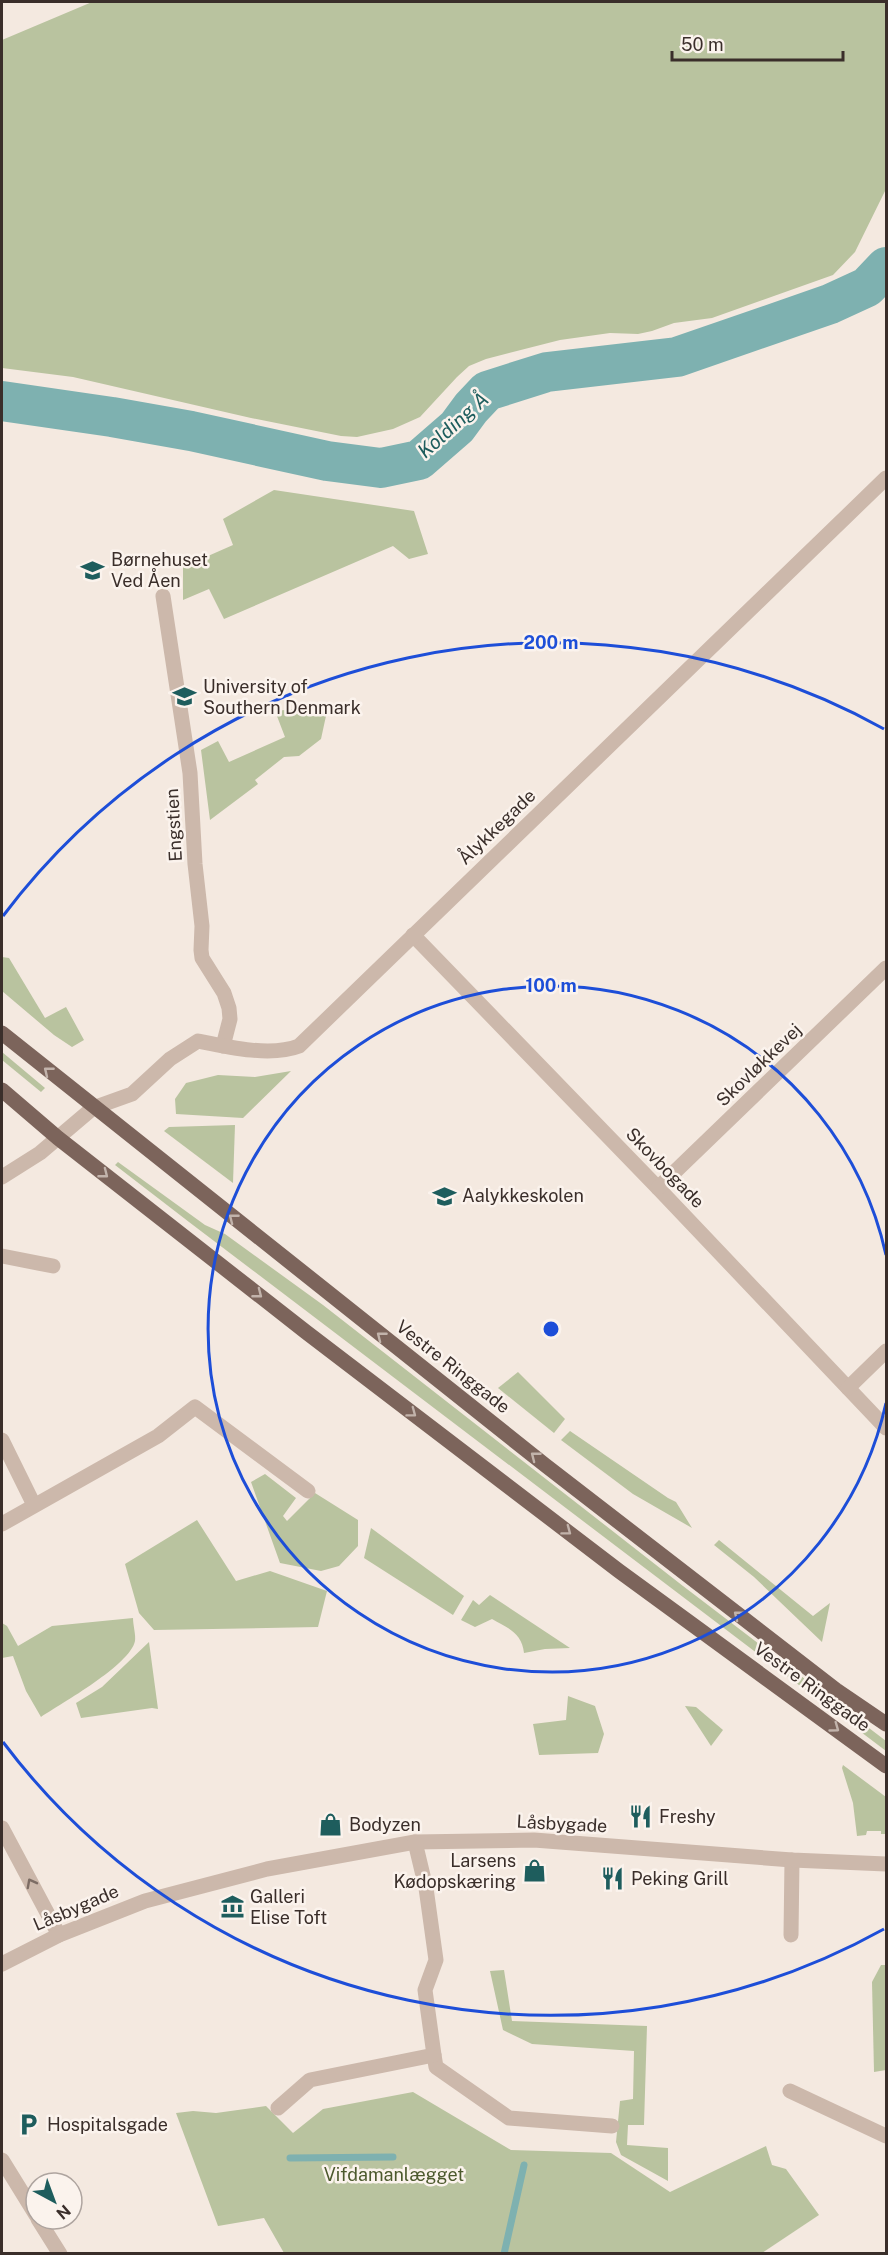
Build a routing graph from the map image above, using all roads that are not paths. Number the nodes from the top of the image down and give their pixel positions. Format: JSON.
{"nodes":[{"id":1,"x":886,"y":478,"type":"edge"},
{"id":2,"x":162,"y":596,"type":"dead end"},
{"id":3,"x":413,"y":935,"type":"junction"},
{"id":4,"x":886,"y":968,"type":"edge"},
{"id":5,"x":2,"y":1033,"type":"edge"},
{"id":6,"x":223,"y":1046,"type":"junction"},
{"id":7,"x":2,"y":1090,"type":"edge"},
{"id":8,"x":93,"y":1108,"type":"junction"},
{"id":9,"x":58,"y":1138,"type":"junction"},
{"id":10,"x":2,"y":1177,"type":"edge"},
{"id":11,"x":658,"y":1188,"type":"junction"},
{"id":12,"x":2,"y":1256,"type":"edge"},
{"id":13,"x":53,"y":1266,"type":"dead end"},
{"id":14,"x":886,"y":1351,"type":"edge"},
{"id":15,"x":848,"y":1388,"type":"junction"},
{"id":16,"x":886,"y":1428,"type":"edge"},
{"id":17,"x":2,"y":1440,"type":"edge"},
{"id":18,"x":308,"y":1491,"type":"dead end"},
{"id":19,"x":34,"y":1505,"type":"junction"},
{"id":20,"x":2,"y":1524,"type":"edge"},
{"id":21,"x":886,"y":1724,"type":"edge"},
{"id":22,"x":886,"y":1766,"type":"edge"},
{"id":23,"x":2,"y":1828,"type":"edge"},
{"id":24,"x":415,"y":1842,"type":"junction"},
{"id":25,"x":792,"y":1860,"type":"junction"},
{"id":26,"x":886,"y":1864,"type":"edge"},
{"id":27,"x":59,"y":1935,"type":"junction"},
{"id":28,"x":791,"y":1935,"type":"dead end"},
{"id":29,"x":2,"y":1964,"type":"edge"},
{"id":30,"x":434,"y":2055,"type":"junction"},
{"id":31,"x":790,"y":2091,"type":"dead end"},
{"id":32,"x":278,"y":2108,"type":"dead end"},
{"id":33,"x":612,"y":2126,"type":"dead end"},
{"id":34,"x":886,"y":2136,"type":"edge"},
{"id":35,"x":2,"y":2160,"type":"edge"},
{"id":36,"x":24,"y":2196,"type":"edge"},
{"id":37,"x":46,"y":2231,"type":"edge"},
{"id":38,"x":60,"y":2253,"type":"edge"}],
"edges":[{"from":1,"to":3,"type":"street","name":"Ålykkegade"},
{"from":2,"to":6,"type":"street","name":"Engstien"},
{"from":3,"to":6,"type":"street","name":"Ålykkegade"},
{"from":3,"to":11,"type":"street","name":"Skovbogade"},
{"from":4,"to":11,"type":"street","name":"Skovløkkevej"},
{"from":8,"to":5,"type":"main road","name":"Vestre Ringgade","one_way":true},
{"from":6,"to":8,"type":"street","name":"Ålykkegade"},
{"from":7,"to":9,"type":"main road","name":"Vestre Ringgade"},
{"from":8,"to":9,"type":"street"},
{"from":21,"to":8,"type":"main road","name":"Vestre Ringgade","one_way":true},
{"from":9,"to":10,"type":"street"},
{"from":9,"to":22,"type":"main road","name":"Vestre Ringgade","one_way":true},
{"from":11,"to":15,"type":"street","name":"Skovbogade"},
{"from":12,"to":13,"type":"street"},
{"from":14,"to":15,"type":"street"},
{"from":15,"to":16,"type":"street","name":"Skovbogade"},
{"from":17,"to":19,"type":"street"},
{"from":18,"to":19,"type":"street"},
{"from":19,"to":20,"type":"street"},
{"from":27,"to":23,"type":"street","one_way":true},
{"from":24,"to":25,"type":"street","name":"Låsbygade"},
{"from":24,"to":27,"type":"street","name":"Låsbygade"},
{"from":24,"to":30,"type":"street"},
{"from":25,"to":26,"type":"street","name":"Låsbygade"},
{"from":25,"to":28,"type":"street"},
{"from":27,"to":29,"type":"street","name":"Låsbygade"},
{"from":30,"to":32,"type":"street"},
{"from":30,"to":33,"type":"street"},
{"from":31,"to":34,"type":"street"},
{"from":35,"to":36,"type":"street"},
{"from":37,"to":38,"type":"street"}]}
